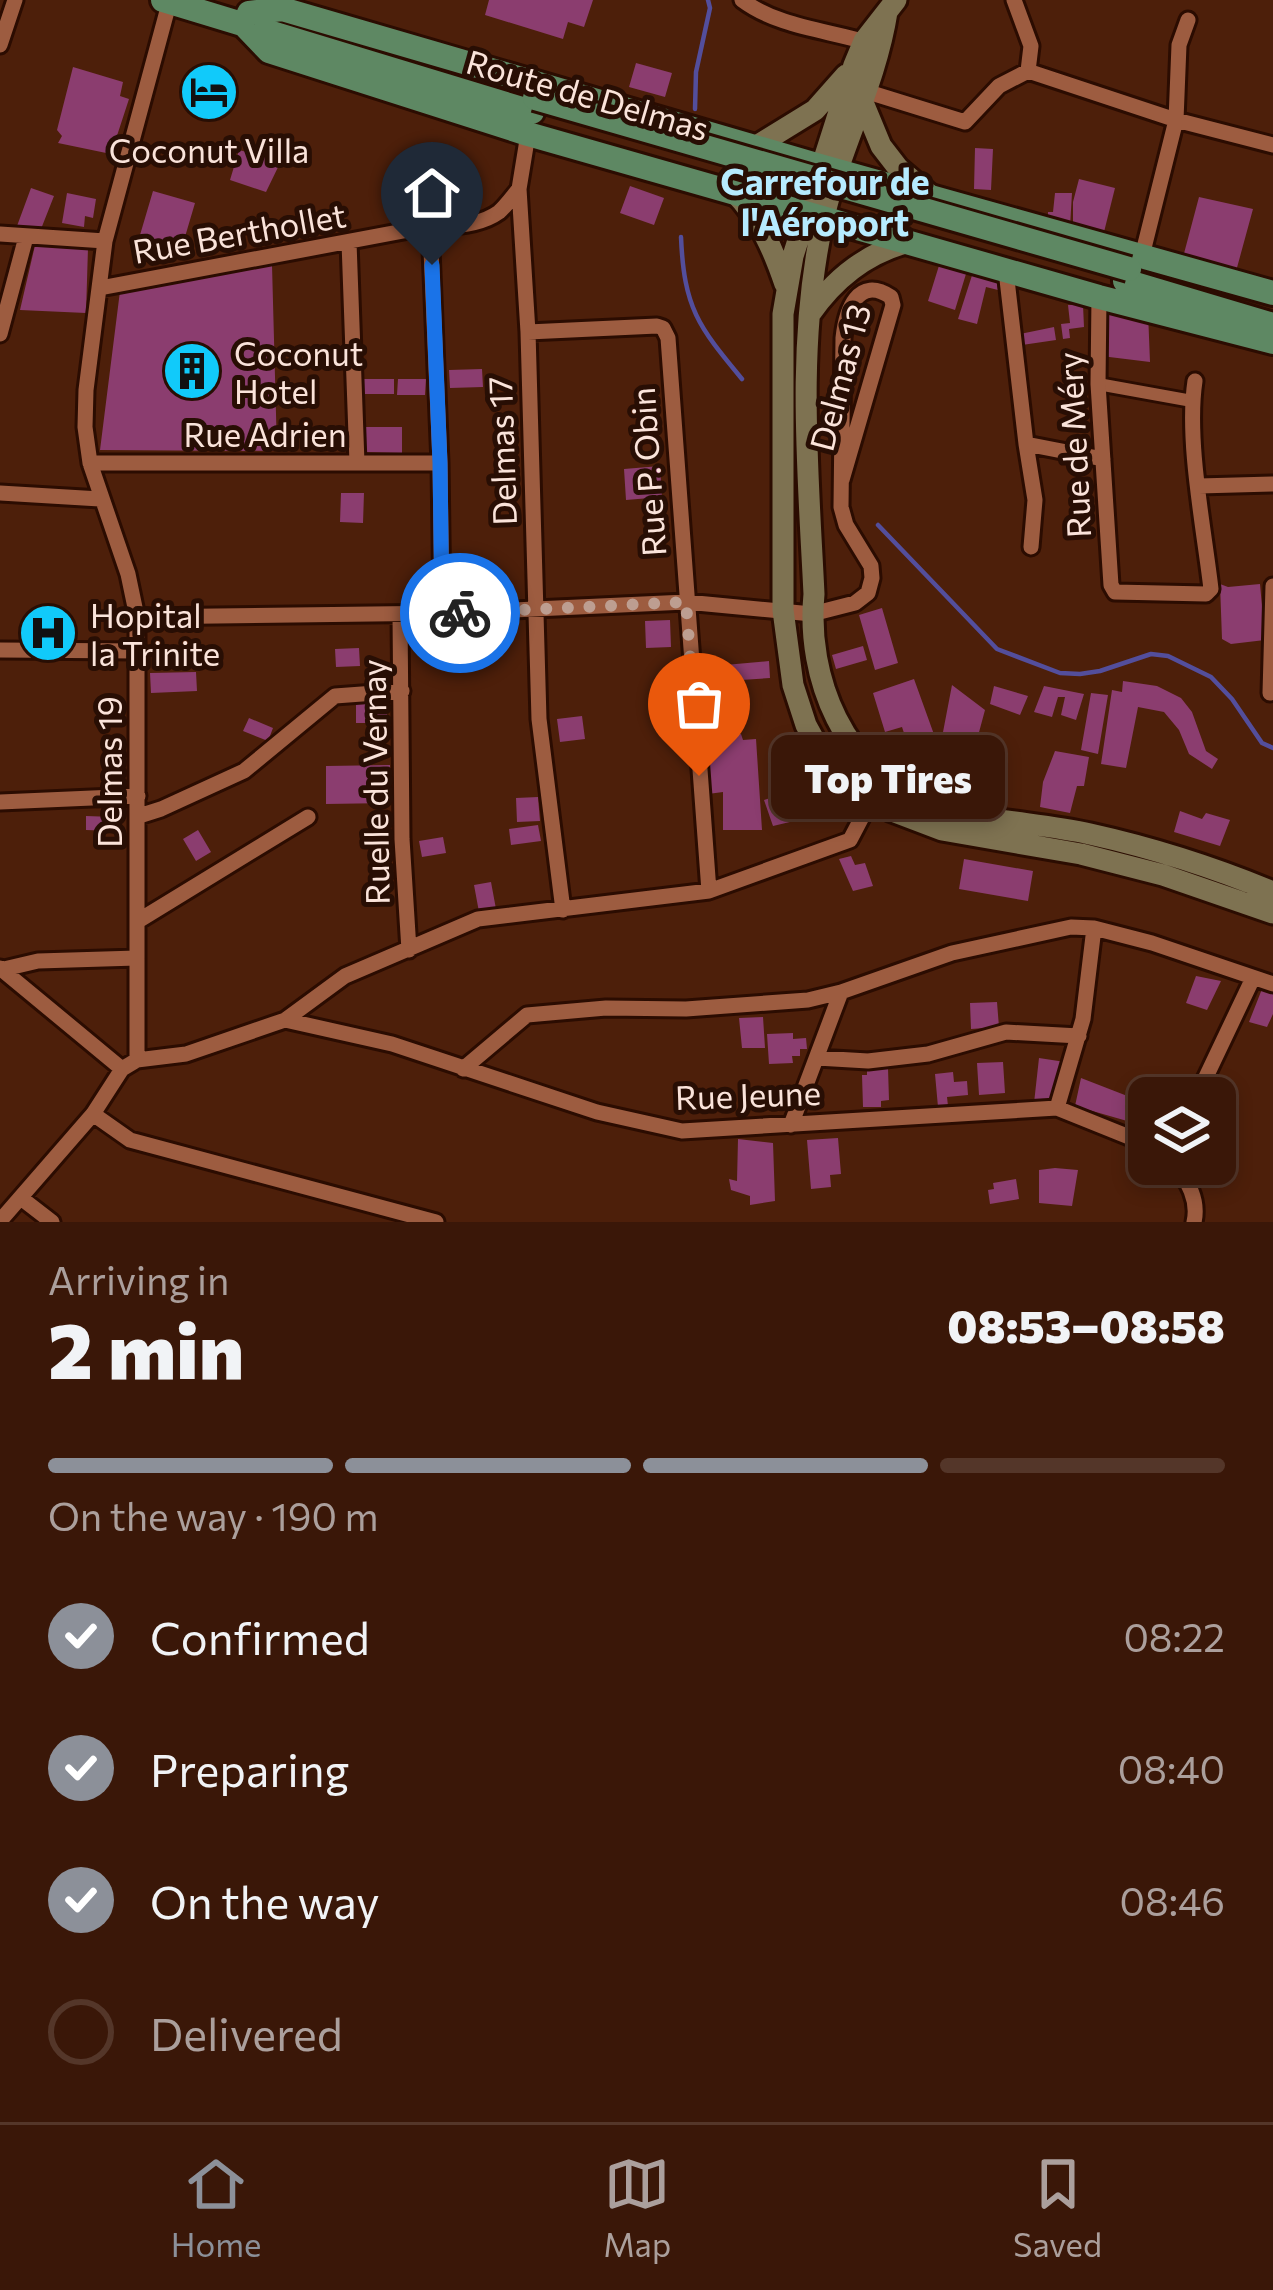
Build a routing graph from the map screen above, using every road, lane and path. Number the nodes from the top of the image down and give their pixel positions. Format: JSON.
{"nodes":[{"id":1,"x":15,"y":0,"type":"edge"},
{"id":2,"x":207,"y":0,"type":"edge"},
{"id":3,"x":742,"y":0,"type":"edge"},
{"id":4,"x":1014,"y":0,"type":"edge"},
{"id":5,"x":168,"y":1,"type":"edge"},
{"id":6,"x":892,"y":6,"type":"edge"},
{"id":7,"x":247,"y":20,"type":"junction"},
{"id":8,"x":1188,"y":20,"type":"dead end"},
{"id":9,"x":0,"y":45,"type":"edge"},
{"id":10,"x":865,"y":52,"type":"junction"},
{"id":11,"x":1028,"y":71,"type":"junction"},
{"id":12,"x":864,"y":96,"type":"junction"},
{"id":13,"x":532,"y":115,"type":"junction"},
{"id":14,"x":1176,"y":120,"type":"junction"},
{"id":15,"x":1273,"y":145,"type":"edge"},
{"id":16,"x":754,"y":147,"type":"junction"},
{"id":17,"x":833,"y":166,"type":"junction"},
{"id":18,"x":519,"y":189,"type":"junction"},
{"id":19,"x":734,"y":191,"type":"junction"},
{"id":20,"x":932,"y":197,"type":"junction"},
{"id":21,"x":811,"y":218,"type":"junction"},
{"id":22,"x":430,"y":226,"type":"junction"},
{"id":23,"x":0,"y":234,"type":"edge"},
{"id":24,"x":26,"y":237,"type":"junction"},
{"id":25,"x":105,"y":241,"type":"junction"},
{"id":26,"x":349,"y":242,"type":"junction"},
{"id":27,"x":909,"y":242,"type":"junction"},
{"id":28,"x":1132,"y":269,"type":"junction"},
{"id":29,"x":1006,"y":271,"type":"junction"},
{"id":30,"x":786,"y":287,"type":"junction"},
{"id":31,"x":100,"y":288,"type":"junction"},
{"id":32,"x":1273,"y":293,"type":"edge"},
{"id":33,"x":1099,"y":297,"type":"junction"},
{"id":34,"x":1273,"y":310,"type":"edge"},
{"id":35,"x":4,"y":313,"type":"edge"},
{"id":36,"x":809,"y":315,"type":"junction"},
{"id":37,"x":1273,"y":325,"type":"edge"},
{"id":38,"x":528,"y":332,"type":"junction"},
{"id":39,"x":0,"y":334,"type":"edge"},
{"id":40,"x":1273,"y":343,"type":"edge"},
{"id":41,"x":1195,"y":381,"type":"dead end"},
{"id":42,"x":1098,"y":384,"type":"junction"},
{"id":43,"x":1192,"y":401,"type":"junction"},
{"id":44,"x":1026,"y":444,"type":"junction"},
{"id":45,"x":1103,"y":459,"type":"junction"},
{"id":46,"x":357,"y":463,"type":"junction"},
{"id":47,"x":440,"y":463,"type":"junction"},
{"id":48,"x":90,"y":464,"type":"junction"},
{"id":49,"x":842,"y":480,"type":"junction"},
{"id":50,"x":1273,"y":484,"type":"edge"},
{"id":51,"x":1199,"y":486,"type":"junction"},
{"id":52,"x":0,"y":493,"type":"edge"},
{"id":53,"x":100,"y":499,"type":"junction"},
{"id":54,"x":1030,"y":547,"type":"dead end"},
{"id":55,"x":1273,"y":586,"type":"edge"},
{"id":56,"x":686,"y":602,"type":"junction"},
{"id":57,"x":536,"y":609,"type":"junction"},
{"id":58,"x":783,"y":610,"type":"junction"},
{"id":59,"x":442,"y":612,"type":"junction"},
{"id":60,"x":400,"y":614,"type":"junction"},
{"id":61,"x":812,"y":614,"type":"junction"},
{"id":62,"x":137,"y":617,"type":"junction"},
{"id":63,"x":0,"y":650,"type":"edge"},
{"id":64,"x":138,"y":650,"type":"junction"},
{"id":65,"x":402,"y":691,"type":"junction"},
{"id":66,"x":1270,"y":693,"type":"edge"},
{"id":67,"x":138,"y":796,"type":"junction"},
{"id":68,"x":871,"y":800,"type":"junction"},
{"id":69,"x":0,"y":802,"type":"edge"},
{"id":70,"x":139,"y":816,"type":"junction"},
{"id":71,"x":308,"y":817,"type":"dead end"},
{"id":72,"x":709,"y":891,"type":"junction"},
{"id":73,"x":1273,"y":892,"type":"edge"},
{"id":74,"x":563,"y":910,"type":"junction"},
{"id":75,"x":1273,"y":913,"type":"edge"},
{"id":76,"x":138,"y":921,"type":"junction"},
{"id":77,"x":1094,"y":928,"type":"junction"},
{"id":78,"x":409,"y":950,"type":"junction"},
{"id":79,"x":137,"y":958,"type":"junction"},
{"id":80,"x":0,"y":969,"type":"edge"},
{"id":81,"x":1253,"y":978,"type":"junction"},
{"id":82,"x":1273,"y":984,"type":"edge"},
{"id":83,"x":841,"y":992,"type":"junction"},
{"id":84,"x":285,"y":1020,"type":"junction"},
{"id":85,"x":1079,"y":1036,"type":"junction"},
{"id":86,"x":817,"y":1058,"type":"junction"},
{"id":87,"x":129,"y":1064,"type":"junction"},
{"id":88,"x":463,"y":1069,"type":"junction"},
{"id":89,"x":1206,"y":1077,"type":"edge"},
{"id":90,"x":1058,"y":1108,"type":"junction"},
{"id":91,"x":93,"y":1114,"type":"junction"},
{"id":92,"x":791,"y":1125,"type":"junction"},
{"id":93,"x":1128,"y":1136,"type":"edge"},
{"id":94,"x":1190,"y":1185,"type":"edge"},
{"id":95,"x":21,"y":1198,"type":"junction"},
{"id":96,"x":0,"y":1221,"type":"edge"},
{"id":97,"x":52,"y":1222,"type":"edge"},
{"id":98,"x":436,"y":1222,"type":"edge"},
{"id":99,"x":1194,"y":1222,"type":"edge"}],
"edges":[{"from":1,"to":9,"type":"street"},
{"from":2,"to":7,"type":"main road","name":"Route de Delmas"},
{"from":3,"to":10,"type":"street"},
{"from":4,"to":11,"type":"street"},
{"from":5,"to":7,"type":"main road","name":"Route de Delmas"},
{"from":5,"to":25,"type":"street","name":"Delmas 19"},
{"from":6,"to":10,"type":"main road"},
{"from":7,"to":13,"type":"main road","name":"Route de Delmas"},
{"from":7,"to":13,"type":"main road"},
{"from":7,"to":16,"type":"main road"},
{"from":8,"to":14,"type":"street"},
{"from":10,"to":12,"type":"main road"},
{"from":10,"to":16,"type":"main road"},
{"from":10,"to":17,"type":"main road"},
{"from":11,"to":12,"type":"street"},
{"from":11,"to":14,"type":"street"},
{"from":12,"to":17,"type":"main road"},
{"from":12,"to":20,"type":"main road"},
{"from":13,"to":18,"type":"street","name":"Delmas 17"},
{"from":13,"to":19,"type":"main road"},
{"from":13,"to":28,"type":"main road","name":"Route de Delmas","bridge":true},
{"from":14,"to":15,"type":"street"},
{"from":14,"to":28,"type":"street"},
{"from":16,"to":17,"type":"main road"},
{"from":17,"to":20,"type":"main road"},
{"from":17,"to":21,"type":"main road"},
{"from":18,"to":22,"type":"street","name":"Rue Berthollet"},
{"from":18,"to":38,"type":"street","name":"Delmas 17"},
{"from":19,"to":21,"type":"main road"},
{"from":19,"to":30,"type":"main road"},
{"from":20,"to":28,"type":"main road"},
{"from":21,"to":27,"type":"main road"},
{"from":21,"to":30,"type":"main road"},
{"from":21,"to":36,"type":"main road"},
{"from":22,"to":26,"type":"street","name":"Rue Berthollet"},
{"from":22,"to":47,"type":"street"},
{"from":23,"to":24,"type":"street"},
{"from":24,"to":25,"type":"street"},
{"from":24,"to":35,"type":"street"},
{"from":25,"to":31,"type":"street","name":"Delmas 19"},
{"from":26,"to":31,"type":"street","name":"Rue Berthollet"},
{"from":26,"to":46,"type":"street"},
{"from":27,"to":29,"type":"main road"},
{"from":27,"to":36,"type":"main road"},
{"from":28,"to":32,"type":"main road"},
{"from":28,"to":34,"type":"main road","name":"Route de Delmas"},
{"from":28,"to":37,"type":"main road","name":"Route de Delmas"},
{"from":29,"to":33,"type":"main road"},
{"from":29,"to":44,"type":"street"},
{"from":30,"to":58,"type":"main road"},
{"from":31,"to":48,"type":"street","name":"Delmas 19"},
{"from":33,"to":40,"type":"main road"},
{"from":33,"to":42,"type":"street","name":"Rue de Méry"},
{"from":35,"to":39,"type":"street"},
{"from":36,"to":61,"type":"main road"},
{"from":38,"to":56,"type":"street","name":"Rue P. Obin"},
{"from":38,"to":57,"type":"street","name":"Delmas 17"},
{"from":41,"to":43,"type":"street"},
{"from":42,"to":43,"type":"street"},
{"from":42,"to":45,"type":"street","name":"Rue de Méry"},
{"from":43,"to":51,"type":"street"},
{"from":44,"to":45,"type":"street"},
{"from":44,"to":54,"type":"street"},
{"from":45,"to":51,"type":"street","name":"Rue de Méry"},
{"from":46,"to":47,"type":"street","name":"Rue Adrien"},
{"from":46,"to":48,"type":"street","name":"Rue Adrien"},
{"from":47,"to":59,"type":"street"},
{"from":48,"to":53,"type":"street","name":"Delmas 19"},
{"from":49,"to":49,"type":"street","name":"Delmas 13"},
{"from":49,"to":61,"type":"street","name":"Delmas 13"},
{"from":50,"to":51,"type":"street"},
{"from":52,"to":53,"type":"street"},
{"from":53,"to":62,"type":"street","name":"Delmas 19"},
{"from":55,"to":66,"type":"street"},
{"from":56,"to":57,"type":"street"},
{"from":56,"to":58,"type":"street"},
{"from":56,"to":72,"type":"street","name":"Rue P. Obin"},
{"from":57,"to":59,"type":"street"},
{"from":57,"to":74,"type":"street","name":"Delmas 17"},
{"from":58,"to":61,"type":"street"},
{"from":58,"to":68,"type":"main road"},
{"from":59,"to":60,"type":"street"},
{"from":60,"to":62,"type":"street"},
{"from":60,"to":65,"type":"street","name":"Ruelle du Vernay"},
{"from":61,"to":73,"type":"main road"},
{"from":62,"to":64,"type":"street","name":"Delmas 19"},
{"from":63,"to":64,"type":"street"},
{"from":64,"to":67,"type":"street","name":"Delmas 19"},
{"from":65,"to":70,"type":"street"},
{"from":65,"to":78,"type":"street","name":"Ruelle du Vernay"},
{"from":67,"to":69,"type":"street"},
{"from":67,"to":70,"type":"street","name":"Delmas 19"},
{"from":68,"to":72,"type":"street"},
{"from":68,"to":75,"type":"main road"},
{"from":70,"to":76,"type":"street","name":"Delmas 19"},
{"from":71,"to":76,"type":"street"},
{"from":72,"to":74,"type":"street"},
{"from":74,"to":78,"type":"street"},
{"from":76,"to":79,"type":"street","name":"Delmas 19"},
{"from":77,"to":81,"type":"street"},
{"from":77,"to":83,"type":"street"},
{"from":77,"to":85,"type":"street"},
{"from":78,"to":84,"type":"street"},
{"from":79,"to":80,"type":"street"},
{"from":79,"to":87,"type":"street","name":"Delmas 19"},
{"from":80,"to":87,"type":"street"},
{"from":81,"to":82,"type":"street"},
{"from":81,"to":89,"type":"street"},
{"from":83,"to":86,"type":"street"},
{"from":83,"to":88,"type":"street"},
{"from":84,"to":87,"type":"street"},
{"from":84,"to":88,"type":"street","name":"Rue Jeune"},
{"from":85,"to":86,"type":"street"},
{"from":85,"to":90,"type":"street"},
{"from":86,"to":92,"type":"street"},
{"from":87,"to":91,"type":"street"},
{"from":88,"to":92,"type":"street","name":"Rue Jeune"},
{"from":90,"to":92,"type":"street","name":"Rue Jeune"},
{"from":90,"to":93,"type":"street","name":"Rue Jeune"},
{"from":91,"to":95,"type":"street"},
{"from":91,"to":98,"type":"street"},
{"from":94,"to":99,"type":"street"},
{"from":95,"to":96,"type":"street"},
{"from":95,"to":97,"type":"street"}]}
